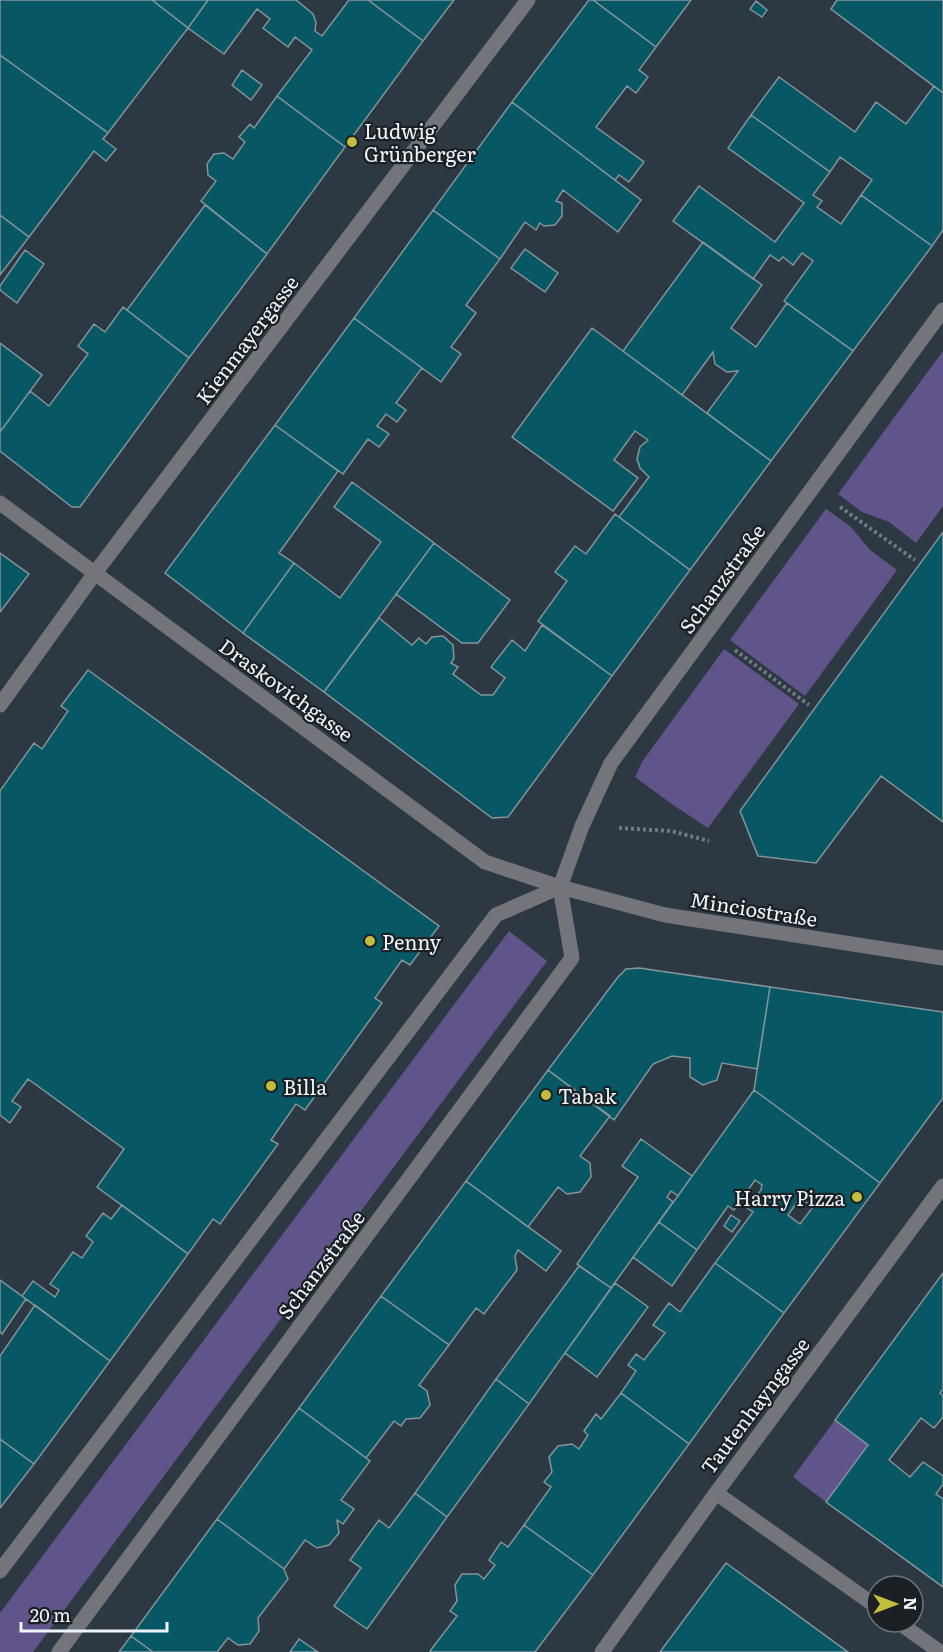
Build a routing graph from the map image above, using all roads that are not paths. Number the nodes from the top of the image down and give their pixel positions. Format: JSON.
{"nodes":[{"id":1,"x":528,"y":0,"type":"edge"},
{"id":2,"x":943,"y":310,"type":"edge"},
{"id":3,"x":0,"y":504,"type":"edge"},
{"id":4,"x":95,"y":573,"type":"junction"},
{"id":5,"x":0,"y":705,"type":"edge"},
{"id":6,"x":560,"y":887,"type":"junction"},
{"id":7,"x":943,"y":958,"type":"edge"},
{"id":8,"x":943,"y":1186,"type":"edge"},
{"id":9,"x":716,"y":1493,"type":"junction"},
{"id":10,"x":0,"y":1571,"type":"edge"},
{"id":11,"x":865,"y":1599,"type":"edge"},
{"id":12,"x":915,"y":1634,"type":"edge"},
{"id":13,"x":58,"y":1652,"type":"edge"},
{"id":14,"x":602,"y":1652,"type":"edge"},
{"id":15,"x":940,"y":1652,"type":"edge"}],
"edges":[{"from":1,"to":4,"type":"street","name":"Kienmayergasse"},
{"from":2,"to":6,"type":"street","name":"Schanzstraße"},
{"from":3,"to":4,"type":"street","name":"Draskovichgasse"},
{"from":4,"to":5,"type":"street","name":"Kienmayergasse"},
{"from":4,"to":6,"type":"street","name":"Draskovichgasse"},
{"from":6,"to":7,"type":"street","name":"Minciostraße"},
{"from":6,"to":10,"type":"street"},
{"from":6,"to":13,"type":"street","name":"Schanzstraße"},
{"from":8,"to":9,"type":"street","name":"Tautenhayngasse"},
{"from":9,"to":11,"type":"street"},
{"from":9,"to":14,"type":"street","name":"Tautenhayngasse"},
{"from":12,"to":15,"type":"street"}]}
